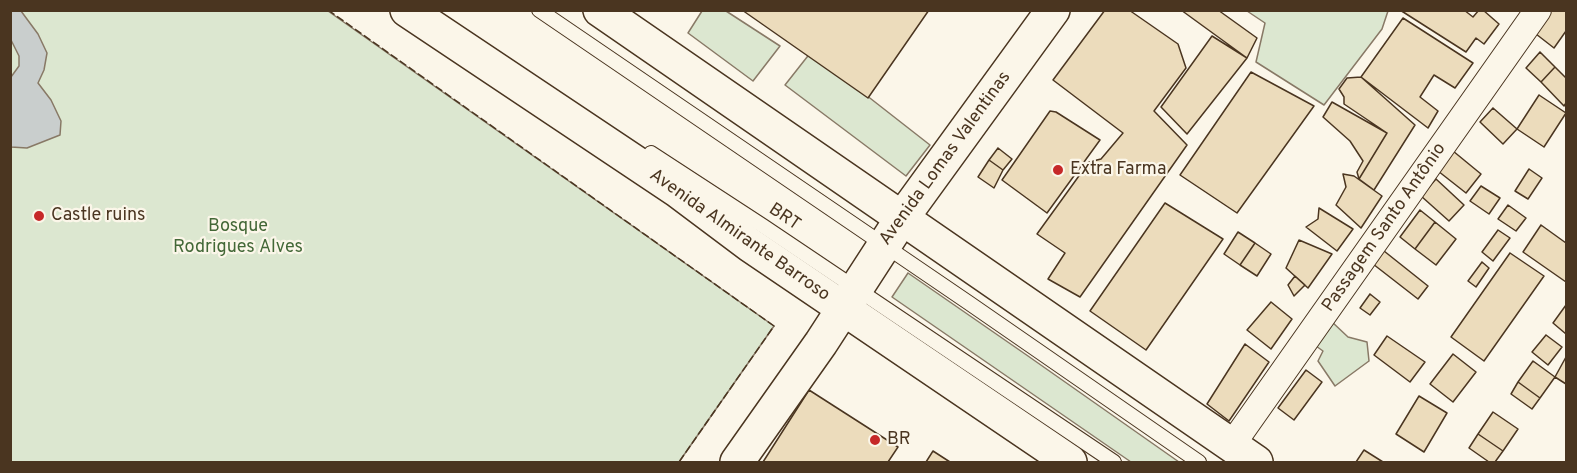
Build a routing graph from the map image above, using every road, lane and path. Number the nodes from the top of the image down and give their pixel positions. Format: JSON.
{"nodes":[{"id":1,"x":407,"y":10,"type":"edge"},
{"id":2,"x":429,"y":10,"type":"edge"},
{"id":3,"x":539,"y":10,"type":"edge"},
{"id":4,"x":600,"y":10,"type":"edge"},
{"id":5,"x":1053,"y":10,"type":"edge"},
{"id":6,"x":1538,"y":10,"type":"edge"},
{"id":7,"x":518,"y":68,"type":"dead end"},
{"id":8,"x":636,"y":144,"type":"dead end"},
{"id":9,"x":902,"y":218,"type":"junction"},
{"id":10,"x":884,"y":245,"type":"junction"},
{"id":11,"x":849,"y":298,"type":"junction"},
{"id":12,"x":1243,"y":454,"type":"edge"},
{"id":13,"x":737,"y":462,"type":"edge"},
{"id":14,"x":1070,"y":462,"type":"edge"},
{"id":15,"x":1114,"y":462,"type":"edge"},
{"id":16,"x":1199,"y":462,"type":"edge"}],
"edges":[{"from":1,"to":11,"type":"main road","name":"Avenida Almirante Barroso"},
{"from":2,"to":7,"type":"lane"},
{"from":3,"to":10,"type":"lane","name":"BRT"},
{"from":4,"to":9,"type":"main road"},
{"from":5,"to":9,"type":"main road","name":"Avenida Lomas Valentinas"},
{"from":6,"to":12,"type":"street","name":"Passagem Santo Antônio"},
{"from":8,"to":11,"type":"lane","name":"BRT"},
{"from":9,"to":10,"type":"main road","name":"Avenida Lomas Valentinas"},
{"from":9,"to":12,"type":"main road"},
{"from":10,"to":11,"type":"main road","name":"Avenida Lomas Valentinas"},
{"from":10,"to":16,"type":"lane","name":"BRT"},
{"from":11,"to":13,"type":"main road","name":"Avenida Lomas Valentinas"},
{"from":11,"to":14,"type":"main road","name":"Avenida Almirante Barroso"},
{"from":11,"to":15,"type":"lane","name":"BRT"}]}
